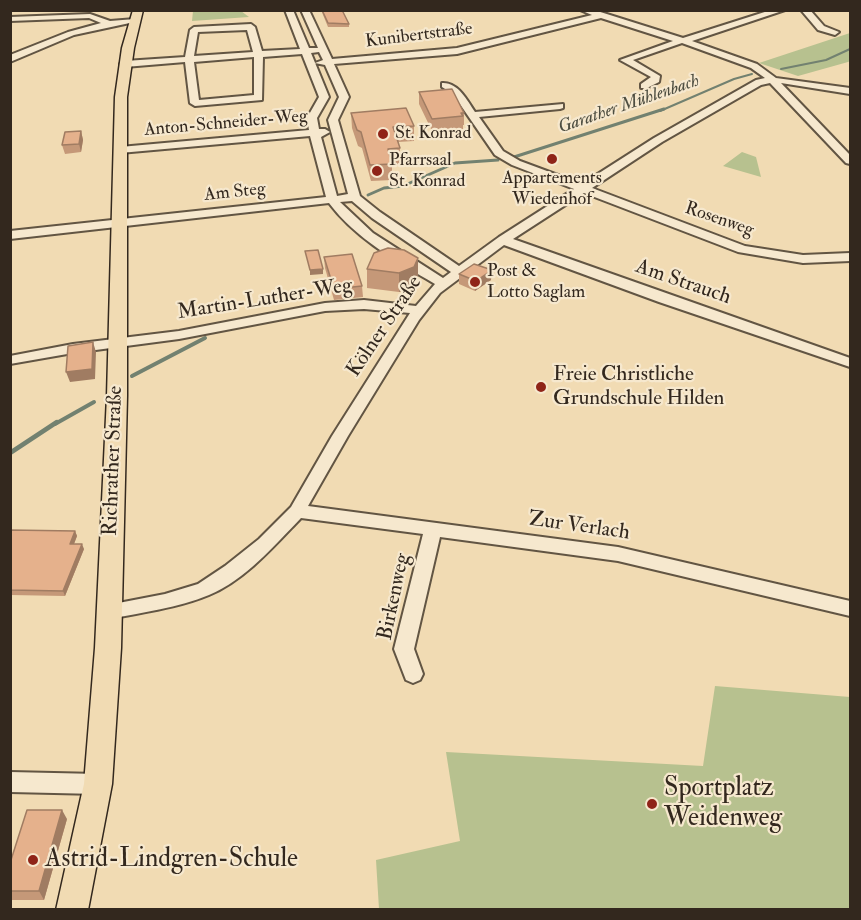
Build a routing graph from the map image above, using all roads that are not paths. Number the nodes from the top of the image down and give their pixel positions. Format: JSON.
{"nodes":[{"id":1,"x":289,"y":10,"type":"edge"},
{"id":2,"x":305,"y":10,"type":"edge"},
{"id":3,"x":585,"y":10,"type":"edge"},
{"id":4,"x":780,"y":10,"type":"edge"},
{"id":5,"x":805,"y":10,"type":"edge"},
{"id":6,"x":741,"y":14,"type":"dead end"},
{"id":7,"x":137,"y":16,"type":"edge"},
{"id":8,"x":599,"y":16,"type":"junction"},
{"id":9,"x":10,"y":19,"type":"edge"},
{"id":10,"x":756,"y":19,"type":"junction"},
{"id":11,"x":107,"y":23,"type":"junction"},
{"id":12,"x":835,"y":32,"type":"dead end"},
{"id":13,"x":681,"y":41,"type":"junction"},
{"id":14,"x":324,"y":50,"type":"junction"},
{"id":15,"x":305,"y":51,"type":"junction"},
{"id":16,"x":258,"y":55,"type":"junction"},
{"id":17,"x":10,"y":59,"type":"edge"},
{"id":18,"x":189,"y":60,"type":"junction"},
{"id":19,"x":330,"y":62,"type":"junction"},
{"id":20,"x":311,"y":63,"type":"junction"},
{"id":21,"x":125,"y":64,"type":"junction"},
{"id":22,"x":772,"y":79,"type":"junction"},
{"id":23,"x":445,"y":85,"type":"dead end"},
{"id":24,"x":645,"y":86,"type":"dead end"},
{"id":25,"x":850,"y":92,"type":"edge"},
{"id":26,"x":560,"y":106,"type":"dead end"},
{"id":27,"x":472,"y":115,"type":"junction"},
{"id":28,"x":335,"y":131,"type":"junction"},
{"id":29,"x":314,"y":133,"type":"junction"},
{"id":30,"x":120,"y":150,"type":"junction"},
{"id":31,"x":850,"y":161,"type":"edge"},
{"id":32,"x":580,"y":189,"type":"junction"},
{"id":33,"x":354,"y":197,"type":"junction"},
{"id":34,"x":333,"y":201,"type":"junction"},
{"id":35,"x":119,"y":224,"type":"junction"},
{"id":36,"x":10,"y":235,"type":"edge"},
{"id":37,"x":503,"y":240,"type":"junction"},
{"id":38,"x":850,"y":257,"type":"edge"},
{"id":39,"x":459,"y":272,"type":"junction"},
{"id":40,"x":443,"y":283,"type":"junction"},
{"id":41,"x":419,"y":310,"type":"junction"},
{"id":42,"x":117,"y":342,"type":"junction"},
{"id":43,"x":10,"y":360,"type":"edge"},
{"id":44,"x":850,"y":363,"type":"edge"},
{"id":45,"x":297,"y":511,"type":"junction"},
{"id":46,"x":433,"y":529,"type":"junction"},
{"id":47,"x":850,"y":609,"type":"edge"},
{"id":48,"x":110,"y":611,"type":"junction"},
{"id":49,"x":413,"y":674,"type":"dead end"},
{"id":50,"x":10,"y":782,"type":"edge"},
{"id":51,"x":98,"y":784,"type":"junction"},
{"id":52,"x":72,"y":909,"type":"edge"}],
"edges":[{"from":1,"to":15,"type":"street"},
{"from":2,"to":14,"type":"street"},
{"from":3,"to":8,"type":"street"},
{"from":4,"to":10,"type":"street"},
{"from":5,"to":12,"type":"street"},
{"from":6,"to":10,"type":"street"},
{"from":7,"to":11,"type":"street"},
{"from":7,"to":21,"type":"main road","name":"Richrather Straße"},
{"from":8,"to":13,"type":"street"},
{"from":8,"to":19,"type":"street","name":"Kunibertstraße"},
{"from":9,"to":11,"type":"street"},
{"from":10,"to":13,"type":"street"},
{"from":11,"to":17,"type":"street"},
{"from":13,"to":22,"type":"street"},
{"from":13,"to":24,"type":"street"},
{"from":14,"to":15,"type":"street"},
{"from":14,"to":19,"type":"street"},
{"from":15,"to":16,"type":"street"},
{"from":15,"to":20,"type":"street"},
{"from":16,"to":18,"type":"street"},
{"from":16,"to":18,"type":"street"},
{"from":16,"to":18,"type":"street"},
{"from":18,"to":21,"type":"street"},
{"from":19,"to":20,"type":"street","name":"Kunibertstraße"},
{"from":19,"to":28,"type":"street"},
{"from":20,"to":29,"type":"street"},
{"from":21,"to":30,"type":"main road","name":"Richrather Straße"},
{"from":22,"to":25,"type":"street"},
{"from":22,"to":31,"type":"street"},
{"from":22,"to":32,"type":"street","name":"Kölner Straße"},
{"from":23,"to":27,"type":"street","name":"Rosenweg"},
{"from":26,"to":27,"type":"street"},
{"from":27,"to":32,"type":"street","name":"Rosenweg"},
{"from":28,"to":29,"type":"street","name":"Anton-Schneider-Weg"},
{"from":28,"to":33,"type":"street"},
{"from":29,"to":30,"type":"street","name":"Anton-Schneider-Weg"},
{"from":29,"to":34,"type":"street"},
{"from":30,"to":35,"type":"main road","name":"Richrather Straße"},
{"from":32,"to":37,"type":"street","name":"Kölner Straße"},
{"from":32,"to":38,"type":"street","name":"Rosenweg"},
{"from":33,"to":34,"type":"street","name":"Am Steg"},
{"from":33,"to":39,"type":"street"},
{"from":34,"to":35,"type":"street","name":"Am Steg"},
{"from":34,"to":40,"type":"street"},
{"from":35,"to":36,"type":"street","name":"Am Steg"},
{"from":35,"to":42,"type":"main road","name":"Richrather Straße"},
{"from":37,"to":39,"type":"street","name":"Kölner Straße"},
{"from":37,"to":44,"type":"street","name":"Am Strauch"},
{"from":39,"to":40,"type":"street","name":"Kölner Straße"},
{"from":40,"to":41,"type":"street","name":"Kölner Straße"},
{"from":41,"to":42,"type":"street","name":"Martin-Luther-Weg"},
{"from":41,"to":45,"type":"street","name":"Kölner Straße"},
{"from":42,"to":43,"type":"street","name":"Martin-Luther-Weg"},
{"from":42,"to":48,"type":"main road","name":"Richrather Straße"},
{"from":45,"to":46,"type":"street","name":"Zur Verlach"},
{"from":45,"to":48,"type":"street","name":"Kölner Straße"},
{"from":46,"to":47,"type":"street","name":"Zur Verlach"},
{"from":46,"to":49,"type":"street","name":"Birkenweg"},
{"from":48,"to":51,"type":"main road","name":"Richrather Straße"},
{"from":50,"to":51,"type":"street"},
{"from":51,"to":52,"type":"main road","name":"Richrather Straße"}]}
